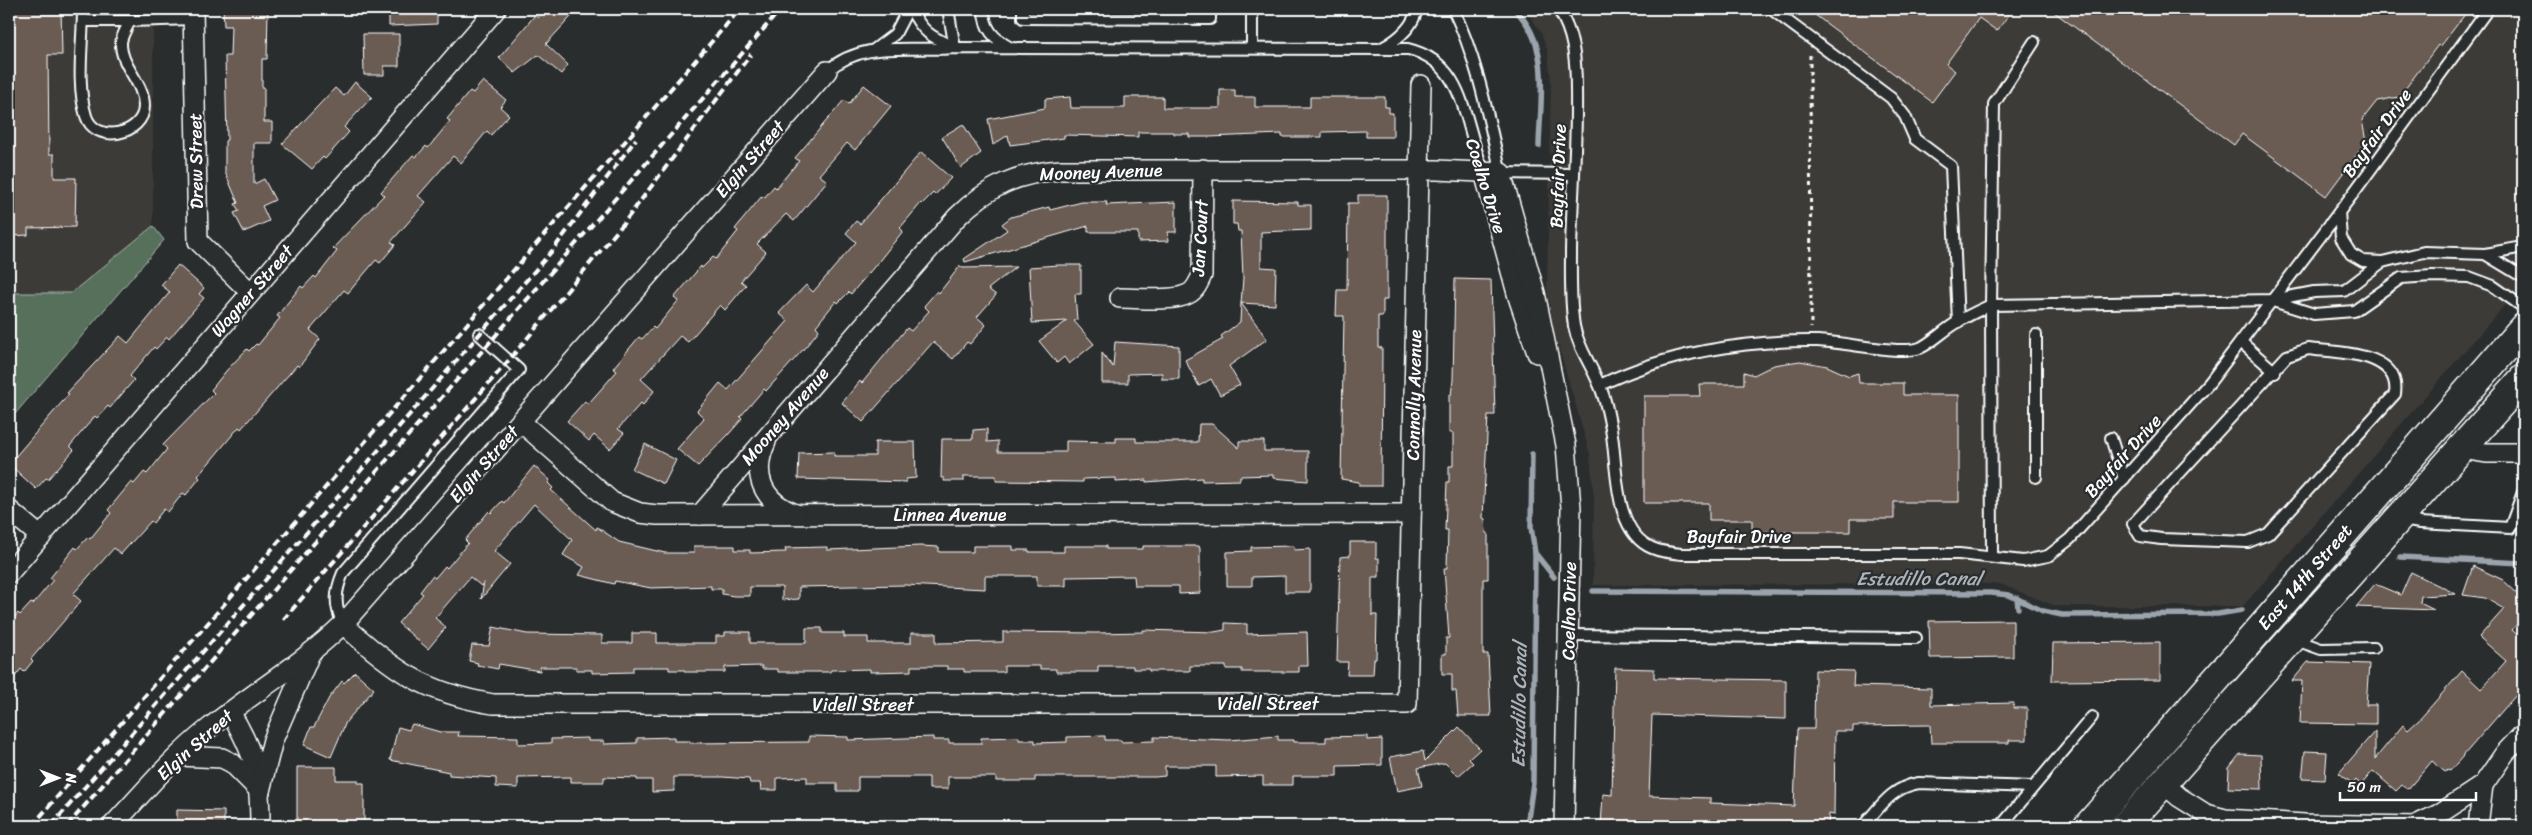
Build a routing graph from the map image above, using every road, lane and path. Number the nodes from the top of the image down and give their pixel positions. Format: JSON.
{"nodes":[{"id":1,"x":83,"y":9,"type":"edge"},
{"id":2,"x":496,"y":9,"type":"edge"},
{"id":3,"x":909,"y":9,"type":"edge"},
{"id":4,"x":948,"y":9,"type":"edge"},
{"id":5,"x":984,"y":9,"type":"edge"},
{"id":6,"x":1252,"y":9,"type":"edge"},
{"id":7,"x":1416,"y":9,"type":"edge"},
{"id":8,"x":1453,"y":9,"type":"edge"},
{"id":9,"x":1558,"y":9,"type":"edge"},
{"id":10,"x":1771,"y":9,"type":"edge"},
{"id":11,"x":2488,"y":9,"type":"edge"},
{"id":12,"x":1023,"y":13,"type":"edge"},
{"id":13,"x":193,"y":14,"type":"edge"},
{"id":14,"x":1210,"y":14,"type":"edge"},
{"id":15,"x":83,"y":21,"type":"junction"},
{"id":16,"x":130,"y":21,"type":"junction"},
{"id":17,"x":2034,"y":42,"type":"dead end"},
{"id":18,"x":1819,"y":44,"type":"junction"},
{"id":19,"x":875,"y":48,"type":"junction"},
{"id":20,"x":955,"y":48,"type":"junction"},
{"id":21,"x":1252,"y":48,"type":"junction"},
{"id":22,"x":1381,"y":48,"type":"junction"},
{"id":23,"x":1012,"y":49,"type":"junction"},
{"id":24,"x":827,"y":71,"type":"joint"},
{"id":25,"x":1421,"y":86,"type":"dead end"},
{"id":26,"x":1203,"y":170,"type":"junction"},
{"id":27,"x":1419,"y":170,"type":"junction"},
{"id":28,"x":1492,"y":172,"type":"junction"},
{"id":29,"x":1572,"y":174,"type":"junction"},
{"id":30,"x":2339,"y":212,"type":"junction"},
{"id":31,"x":2523,"y":247,"type":"edge"},
{"id":32,"x":2485,"y":254,"type":"junction"},
{"id":33,"x":2382,"y":262,"type":"junction"},
{"id":34,"x":2523,"y":277,"type":"edge"},
{"id":35,"x":250,"y":292,"type":"junction"},
{"id":36,"x":1120,"y":298,"type":"dead end"},
{"id":37,"x":2272,"y":300,"type":"junction"},
{"id":38,"x":1992,"y":305,"type":"junction"},
{"id":39,"x":2523,"y":307,"type":"edge"},
{"id":40,"x":1958,"y":322,"type":"junction"},
{"id":41,"x":2523,"y":328,"type":"edge"},
{"id":42,"x":479,"y":334,"type":"dead end"},
{"id":43,"x":2036,"y":335,"type":"dead end"},
{"id":44,"x":1806,"y":342,"type":"junction"},
{"id":45,"x":2241,"y":342,"type":"junction"},
{"id":46,"x":2275,"y":372,"type":"junction"},
{"id":47,"x":2523,"y":379,"type":"edge"},
{"id":48,"x":1600,"y":385,"type":"junction"},
{"id":49,"x":521,"y":422,"type":"junction"},
{"id":50,"x":769,"y":435,"type":"junction"},
{"id":51,"x":2111,"y":438,"type":"dead end"},
{"id":52,"x":2462,"y":449,"type":"junction"},
{"id":53,"x":2523,"y":453,"type":"edge"},
{"id":54,"x":2036,"y":477,"type":"dead end"},
{"id":55,"x":2124,"y":479,"type":"junction"},
{"id":56,"x":2523,"y":492,"type":"edge"},
{"id":57,"x":9,"y":510,"type":"edge"},
{"id":58,"x":1411,"y":514,"type":"junction"},
{"id":59,"x":700,"y":515,"type":"junction"},
{"id":60,"x":799,"y":515,"type":"junction"},
{"id":61,"x":2399,"y":519,"type":"junction"},
{"id":62,"x":41,"y":537,"type":"junction"},
{"id":63,"x":1992,"y":556,"type":"junction"},
{"id":64,"x":9,"y":573,"type":"edge"},
{"id":65,"x":343,"y":624,"type":"junction"},
{"id":66,"x":1568,"y":635,"type":"junction"},
{"id":67,"x":1916,"y":638,"type":"dead end"},
{"id":68,"x":2292,"y":638,"type":"junction"},
{"id":69,"x":2374,"y":648,"type":"dead end"},
{"id":70,"x":310,"y":653,"type":"junction"},
{"id":71,"x":1407,"y":704,"type":"joint"},
{"id":72,"x":230,"y":712,"type":"junction"},
{"id":73,"x":2092,"y":717,"type":"dead end"},
{"id":74,"x":2523,"y":734,"type":"edge"},
{"id":75,"x":178,"y":756,"type":"junction"},
{"id":76,"x":2163,"y":783,"type":"junction"},
{"id":77,"x":2483,"y":785,"type":"junction"},
{"id":78,"x":2033,"y":787,"type":"junction"},
{"id":79,"x":260,"y":791,"type":"junction"},
{"id":80,"x":1564,"y":799,"type":"junction"},
{"id":81,"x":2305,"y":825,"type":"edge"},
{"id":82,"x":112,"y":826,"type":"edge"},
{"id":83,"x":260,"y":826,"type":"edge"},
{"id":84,"x":1559,"y":826,"type":"edge"},
{"id":85,"x":1564,"y":826,"type":"edge"},
{"id":86,"x":1863,"y":826,"type":"edge"},
{"id":87,"x":2001,"y":826,"type":"edge"},
{"id":88,"x":2088,"y":826,"type":"edge"},
{"id":89,"x":2125,"y":826,"type":"edge"},
{"id":90,"x":2417,"y":826,"type":"edge"},
{"id":91,"x":2478,"y":826,"type":"edge"}],
"edges":[{"from":1,"to":15,"type":"lane"},
{"from":2,"to":35,"type":"street","name":"Wagner Street"},
{"from":3,"to":19,"type":"lane"},
{"from":3,"to":20,"type":"lane"},
{"from":4,"to":20,"type":"lane"},
{"from":5,"to":23,"type":"lane"},
{"from":6,"to":21,"type":"lane"},
{"from":7,"to":22,"type":"lane"},
{"from":8,"to":28,"type":"lane","name":"Coelho Drive"},
{"from":9,"to":29,"type":"lane","name":"Bayfair Drive"},
{"from":10,"to":18,"type":"lane"},
{"from":11,"to":30,"type":"lane","name":"Bayfair Drive"},
{"from":12,"to":14,"type":"lane"},
{"from":13,"to":16,"type":"lane"},
{"from":13,"to":35,"type":"street","name":"Drew Street"},
{"from":15,"to":16,"type":"lane"},
{"from":15,"to":16,"type":"lane"},
{"from":17,"to":38,"type":"lane"},
{"from":18,"to":40,"type":"lane"},
{"from":18,"to":44,"type":"path"},
{"from":19,"to":20,"type":"lane","name":"Coelho Drive"},
{"from":19,"to":24,"type":"lane"},
{"from":20,"to":23,"type":"lane","name":"Coelho Drive"},
{"from":21,"to":22,"type":"lane","name":"Coelho Drive"},
{"from":21,"to":23,"type":"lane","name":"Coelho Drive"},
{"from":22,"to":28,"type":"lane","name":"Coelho Drive"},
{"from":24,"to":49,"type":"street","name":"Elgin Street"},
{"from":25,"to":27,"type":"street","name":"Connolly Avenue"},
{"from":26,"to":27,"type":"street","name":"Mooney Avenue"},
{"from":26,"to":36,"type":"street","name":"Jan Court"},
{"from":26,"to":50,"type":"street","name":"Mooney Avenue"},
{"from":27,"to":28,"type":"street","name":"Mooney Avenue"},
{"from":27,"to":58,"type":"street","name":"Connolly Avenue"},
{"from":28,"to":29,"type":"lane"},
{"from":28,"to":66,"type":"street","name":"Coelho Drive"},
{"from":29,"to":48,"type":"lane","name":"Bayfair Drive"},
{"from":30,"to":33,"type":"lane"},
{"from":30,"to":37,"type":"lane","name":"Bayfair Drive"},
{"from":31,"to":32,"type":"lane"},
{"from":32,"to":33,"type":"lane"},
{"from":32,"to":34,"type":"lane"},
{"from":33,"to":37,"type":"lane"},
{"from":35,"to":62,"type":"street","name":"Wagner Street"},
{"from":37,"to":38,"type":"lane"},
{"from":37,"to":39,"type":"lane"},
{"from":37,"to":45,"type":"lane","name":"Bayfair Drive"},
{"from":38,"to":40,"type":"lane"},
{"from":38,"to":63,"type":"lane"},
{"from":40,"to":44,"type":"lane"},
{"from":41,"to":88,"type":"main road","name":"East 14th Street"},
{"from":42,"to":65,"type":"lane"},
{"from":43,"to":54,"type":"lane"},
{"from":44,"to":48,"type":"lane"},
{"from":45,"to":46,"type":"lane"},
{"from":45,"to":55,"type":"lane","name":"Bayfair Drive"},
{"from":46,"to":46,"type":"lane"},
{"from":47,"to":52,"type":"main road","name":"East 14th Street"},
{"from":48,"to":63,"type":"lane","name":"Bayfair Drive"},
{"from":49,"to":59,"type":"street","name":"Linnea Avenue"},
{"from":49,"to":65,"type":"street","name":"Elgin Street"},
{"from":50,"to":59,"type":"street","name":"Mooney Avenue"},
{"from":50,"to":60,"type":"street"},
{"from":51,"to":55,"type":"lane"},
{"from":52,"to":53,"type":"street"},
{"from":52,"to":61,"type":"main road","name":"East 14th Street"},
{"from":55,"to":63,"type":"lane","name":"Bayfair Drive"},
{"from":56,"to":61,"type":"lane"},
{"from":57,"to":62,"type":"street"},
{"from":58,"to":60,"type":"street","name":"Linnea Avenue"},
{"from":58,"to":71,"type":"street","name":"Connolly Avenue"},
{"from":59,"to":60,"type":"street","name":"Linnea Avenue"},
{"from":61,"to":68,"type":"main road","name":"East 14th Street"},
{"from":62,"to":64,"type":"street","name":"Wagner Street"},
{"from":65,"to":70,"type":"street","name":"Elgin Street"},
{"from":65,"to":71,"type":"street","name":"Videll Street"},
{"from":66,"to":67,"type":"lane"},
{"from":66,"to":80,"type":"street","name":"Coelho Drive"},
{"from":68,"to":69,"type":"lane"},
{"from":68,"to":76,"type":"main road","name":"East 14th Street"},
{"from":70,"to":72,"type":"street","name":"Elgin Street"},
{"from":70,"to":79,"type":"street"},
{"from":72,"to":75,"type":"street","name":"Elgin Street"},
{"from":72,"to":79,"type":"street"},
{"from":73,"to":78,"type":"lane"},
{"from":74,"to":77,"type":"street"},
{"from":75,"to":79,"type":"street"},
{"from":75,"to":82,"type":"street","name":"Elgin Street"},
{"from":76,"to":81,"type":"street"},
{"from":76,"to":89,"type":"main road","name":"East 14th Street"},
{"from":77,"to":90,"type":"street"},
{"from":77,"to":91,"type":"street"},
{"from":78,"to":86,"type":"lane"},
{"from":78,"to":87,"type":"lane"},
{"from":79,"to":83,"type":"street"},
{"from":80,"to":84,"type":"street","name":"Coelho Drive"},
{"from":80,"to":85,"type":"street","name":"Coelho Drive"},
{"from":81,"to":90,"type":"street"}]}
